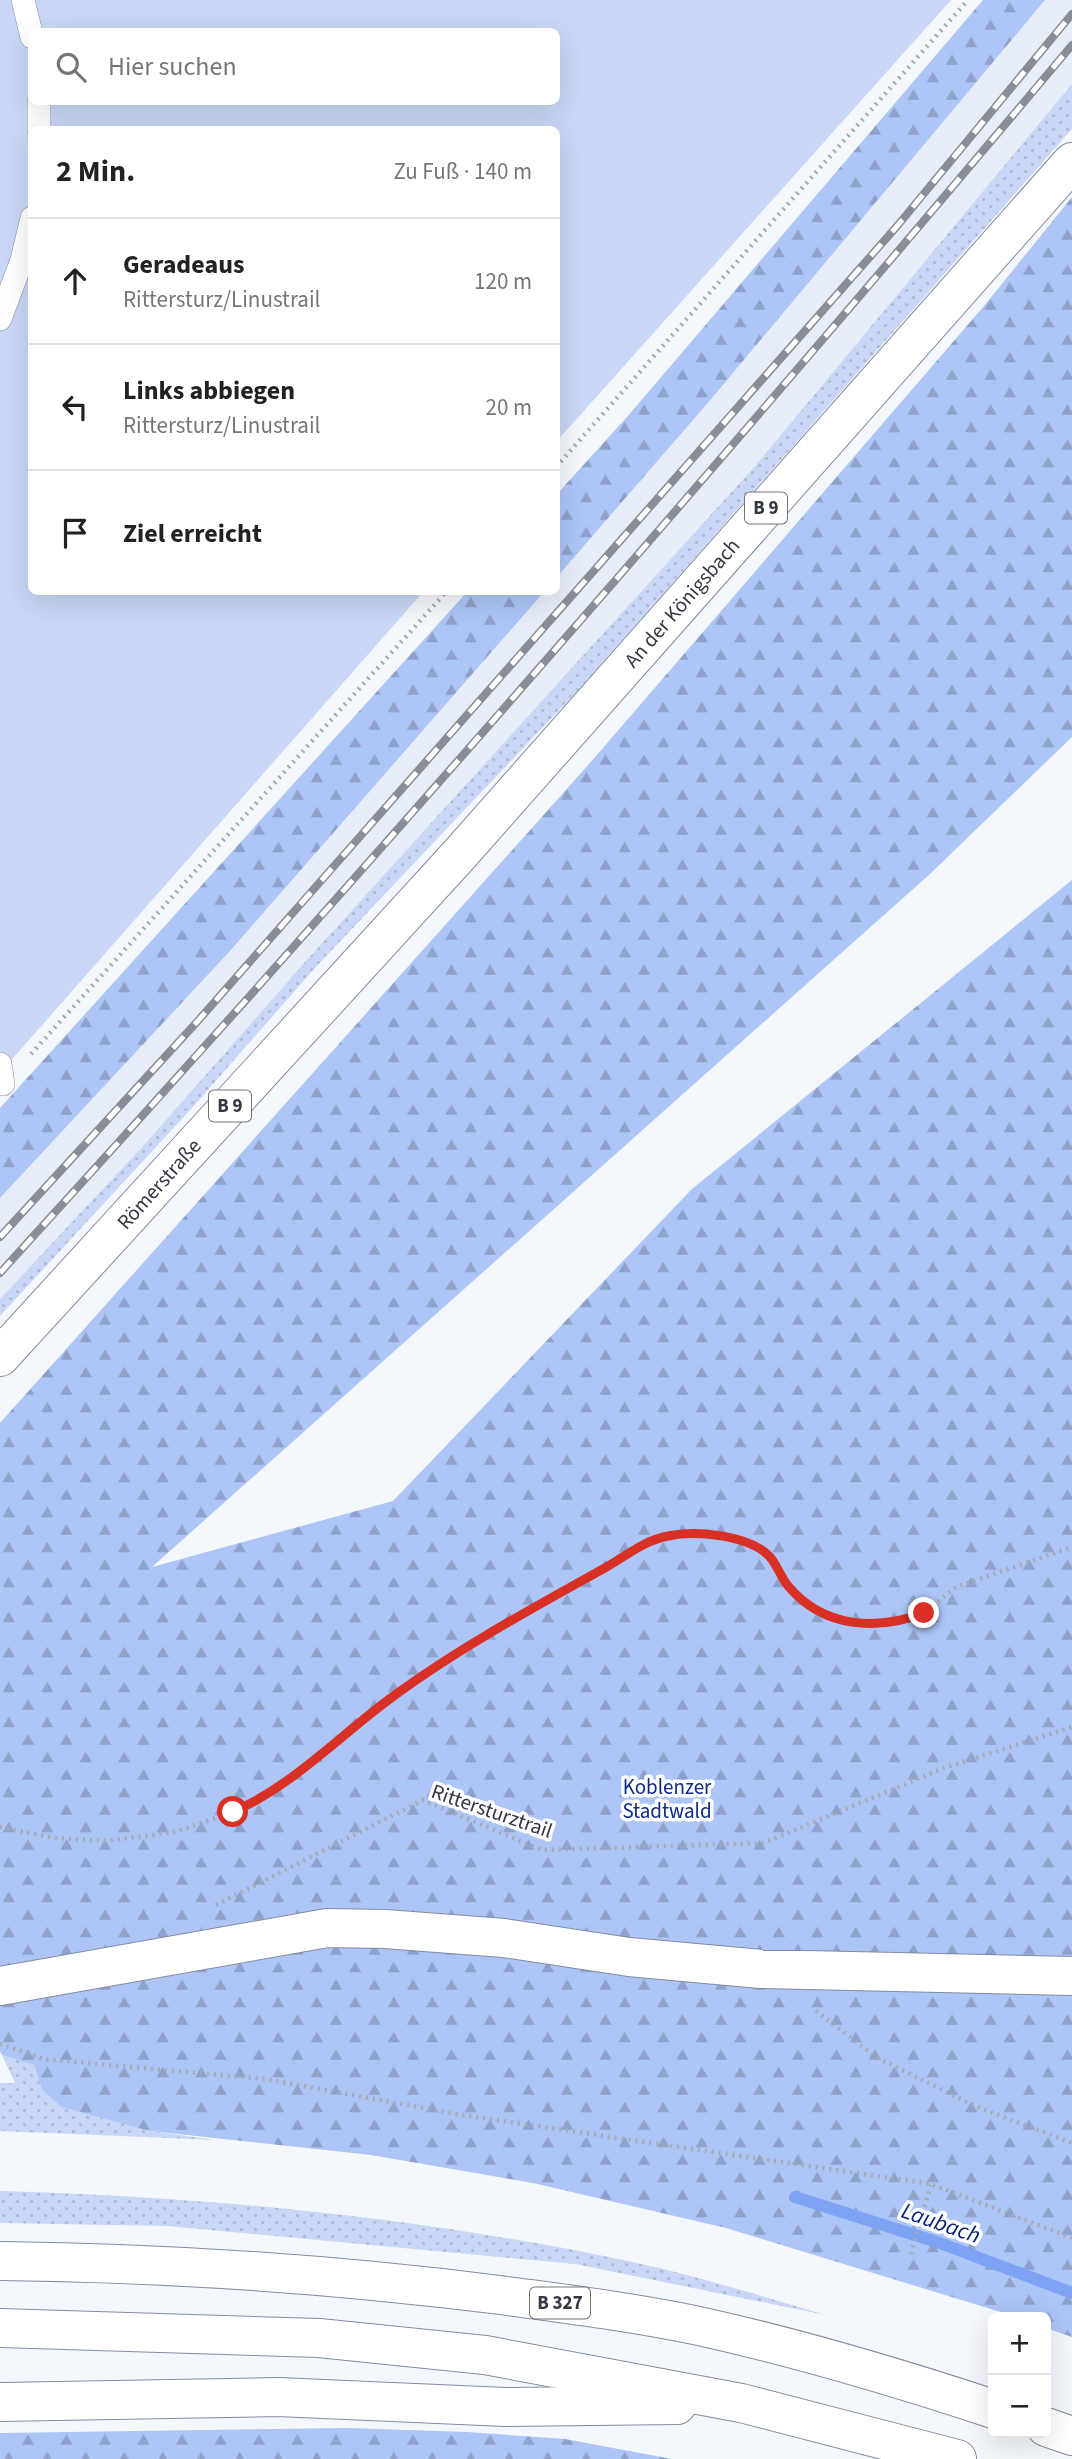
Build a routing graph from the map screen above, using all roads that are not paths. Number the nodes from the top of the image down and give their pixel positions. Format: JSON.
{"nodes":[{"id":1,"x":23,"y":0,"type":"edge"},
{"id":2,"x":30,"y":28,"type":"edge"},
{"id":3,"x":39,"y":105,"type":"edge"},
{"id":4,"x":39,"y":126,"type":"edge"},
{"id":5,"x":1072,"y":162,"type":"edge"},
{"id":6,"x":28,"y":235,"type":"edge"},
{"id":7,"x":0,"y":318,"type":"edge"},
{"id":8,"x":459,"y":855,"type":"joint"},
{"id":9,"x":0,"y":1357,"type":"edge"},
{"id":10,"x":1072,"y":1976,"type":"edge"},
{"id":11,"x":0,"y":1986,"type":"edge"},
{"id":12,"x":0,"y":2261,"type":"edge"},
{"id":13,"x":0,"y":2328,"type":"edge"},
{"id":14,"x":0,"y":2402,"type":"edge"},
{"id":15,"x":741,"y":2403,"type":"junction"},
{"id":16,"x":988,"y":2407,"type":"edge"},
{"id":17,"x":1051,"y":2429,"type":"edge"},
{"id":18,"x":1072,"y":2436,"type":"edge"},
{"id":19,"x":957,"y":2459,"type":"edge"}],
"edges":[{"from":1,"to":2,"type":"lane"},
{"from":3,"to":4,"type":"lane"},
{"from":5,"to":8,"type":"main road","name":"An der Königsbach","number":"B 9"},
{"from":6,"to":7,"type":"lane"},
{"from":8,"to":9,"type":"main road","name":"Römerstraße","number":"B 9"},
{"from":10,"to":11,"type":"main road"},
{"from":12,"to":16,"type":"main road","number":"B 327"},
{"from":13,"to":15,"type":"main road"},
{"from":14,"to":15,"type":"main road"},
{"from":15,"to":19,"type":"main road"},
{"from":17,"to":18,"type":"main road"}]}
